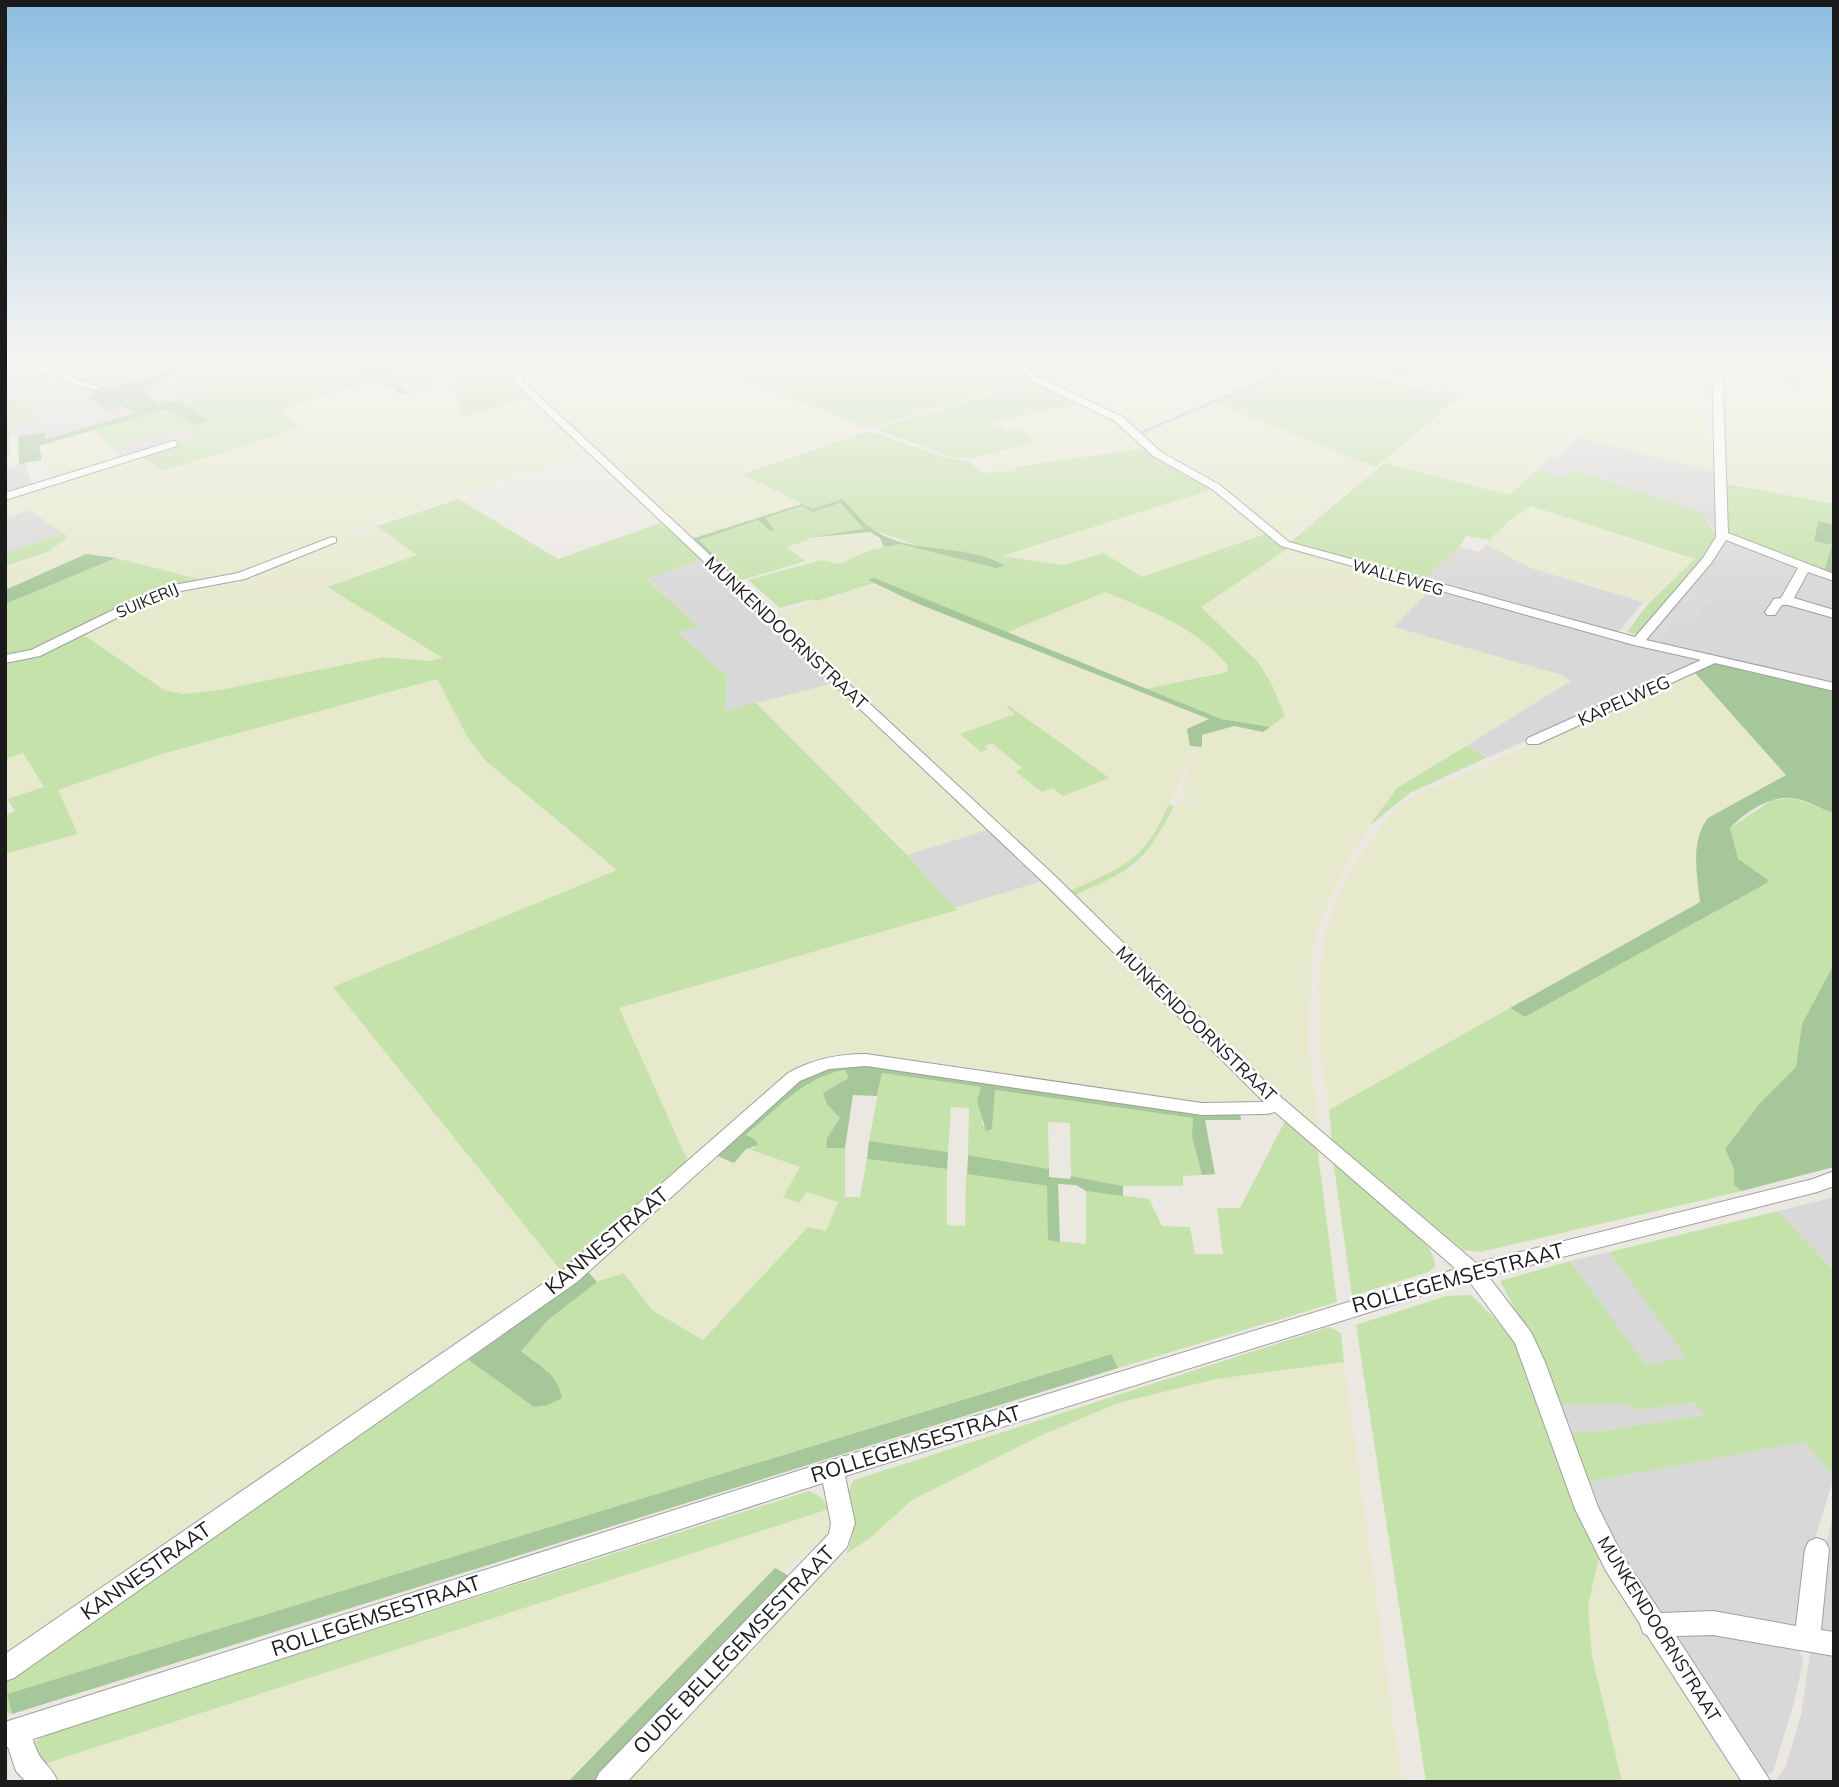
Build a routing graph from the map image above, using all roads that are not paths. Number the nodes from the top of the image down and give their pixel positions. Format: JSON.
{"nodes":[{"id":1,"x":581,"y":440,"type":"edge"},
{"id":2,"x":1142,"y":440,"type":"edge"},
{"id":3,"x":1719,"y":440,"type":"edge"},
{"id":4,"x":173,"y":444,"type":"dead end"},
{"id":5,"x":5,"y":497,"type":"edge"},
{"id":6,"x":1722,"y":535,"type":"junction"},
{"id":7,"x":332,"y":540,"type":"dead end"},
{"id":8,"x":1805,"y":567,"type":"junction"},
{"id":9,"x":1834,"y":578,"type":"edge"},
{"id":10,"x":1789,"y":601,"type":"junction"},
{"id":11,"x":1771,"y":612,"type":"dead end"},
{"id":12,"x":1834,"y":614,"type":"edge"},
{"id":13,"x":1638,"y":642,"type":"junction"},
{"id":14,"x":5,"y":659,"type":"edge"},
{"id":15,"x":1714,"y":659,"type":"junction"},
{"id":16,"x":1834,"y":687,"type":"edge"},
{"id":17,"x":1533,"y":741,"type":"dead end"},
{"id":18,"x":1276,"y":1103,"type":"junction"},
{"id":19,"x":1834,"y":1178,"type":"edge"},
{"id":20,"x":1473,"y":1272,"type":"junction"},
{"id":21,"x":832,"y":1470,"type":"junction"},
{"id":22,"x":1817,"y":1549,"type":"dead end"},
{"id":23,"x":1652,"y":1625,"type":"junction"},
{"id":24,"x":1807,"y":1641,"type":"junction"},
{"id":25,"x":1834,"y":1644,"type":"edge"},
{"id":26,"x":5,"y":1670,"type":"edge"},
{"id":27,"x":12,"y":1733,"type":"edge"},
{"id":28,"x":45,"y":1782,"type":"edge"},
{"id":29,"x":608,"y":1782,"type":"edge"},
{"id":30,"x":1758,"y":1782,"type":"edge"}],
"edges":[{"from":1,"to":18,"type":"street","name":"MUNKENDOORNSTRAAT"},
{"from":2,"to":13,"type":"street","name":"WALLEWEG"},
{"from":3,"to":6,"type":"street"},
{"from":4,"to":5,"type":"street"},
{"from":6,"to":8,"type":"street"},
{"from":6,"to":13,"type":"street"},
{"from":7,"to":14,"type":"street","name":"SUIKERIJ"},
{"from":8,"to":9,"type":"street"},
{"from":8,"to":10,"type":"street"},
{"from":10,"to":11,"type":"street"},
{"from":10,"to":12,"type":"street"},
{"from":13,"to":15,"type":"street","name":"WALLEWEG"},
{"from":15,"to":16,"type":"street","name":"WALLEWEG"},
{"from":15,"to":17,"type":"street","name":"KAPELWEG"},
{"from":18,"to":20,"type":"street","name":"MUNKENDOORNSTRAAT"},
{"from":18,"to":26,"type":"street","name":"KANNESTRAAT"},
{"from":19,"to":20,"type":"street","name":"ROLLEGEMSESTRAAT"},
{"from":20,"to":21,"type":"street","name":"ROLLEGEMSESTRAAT"},
{"from":20,"to":23,"type":"street","name":"MUNKENDOORNSTRAAT"},
{"from":21,"to":27,"type":"street","name":"ROLLEGEMSESTRAAT"},
{"from":21,"to":29,"type":"street","name":"OUDE BELLEGEMSESTRAAT"},
{"from":22,"to":24,"type":"street"},
{"from":23,"to":24,"type":"street"},
{"from":23,"to":30,"type":"street","name":"MUNKENDOORNSTRAAT"},
{"from":24,"to":25,"type":"street"},
{"from":27,"to":28,"type":"street"}]}
